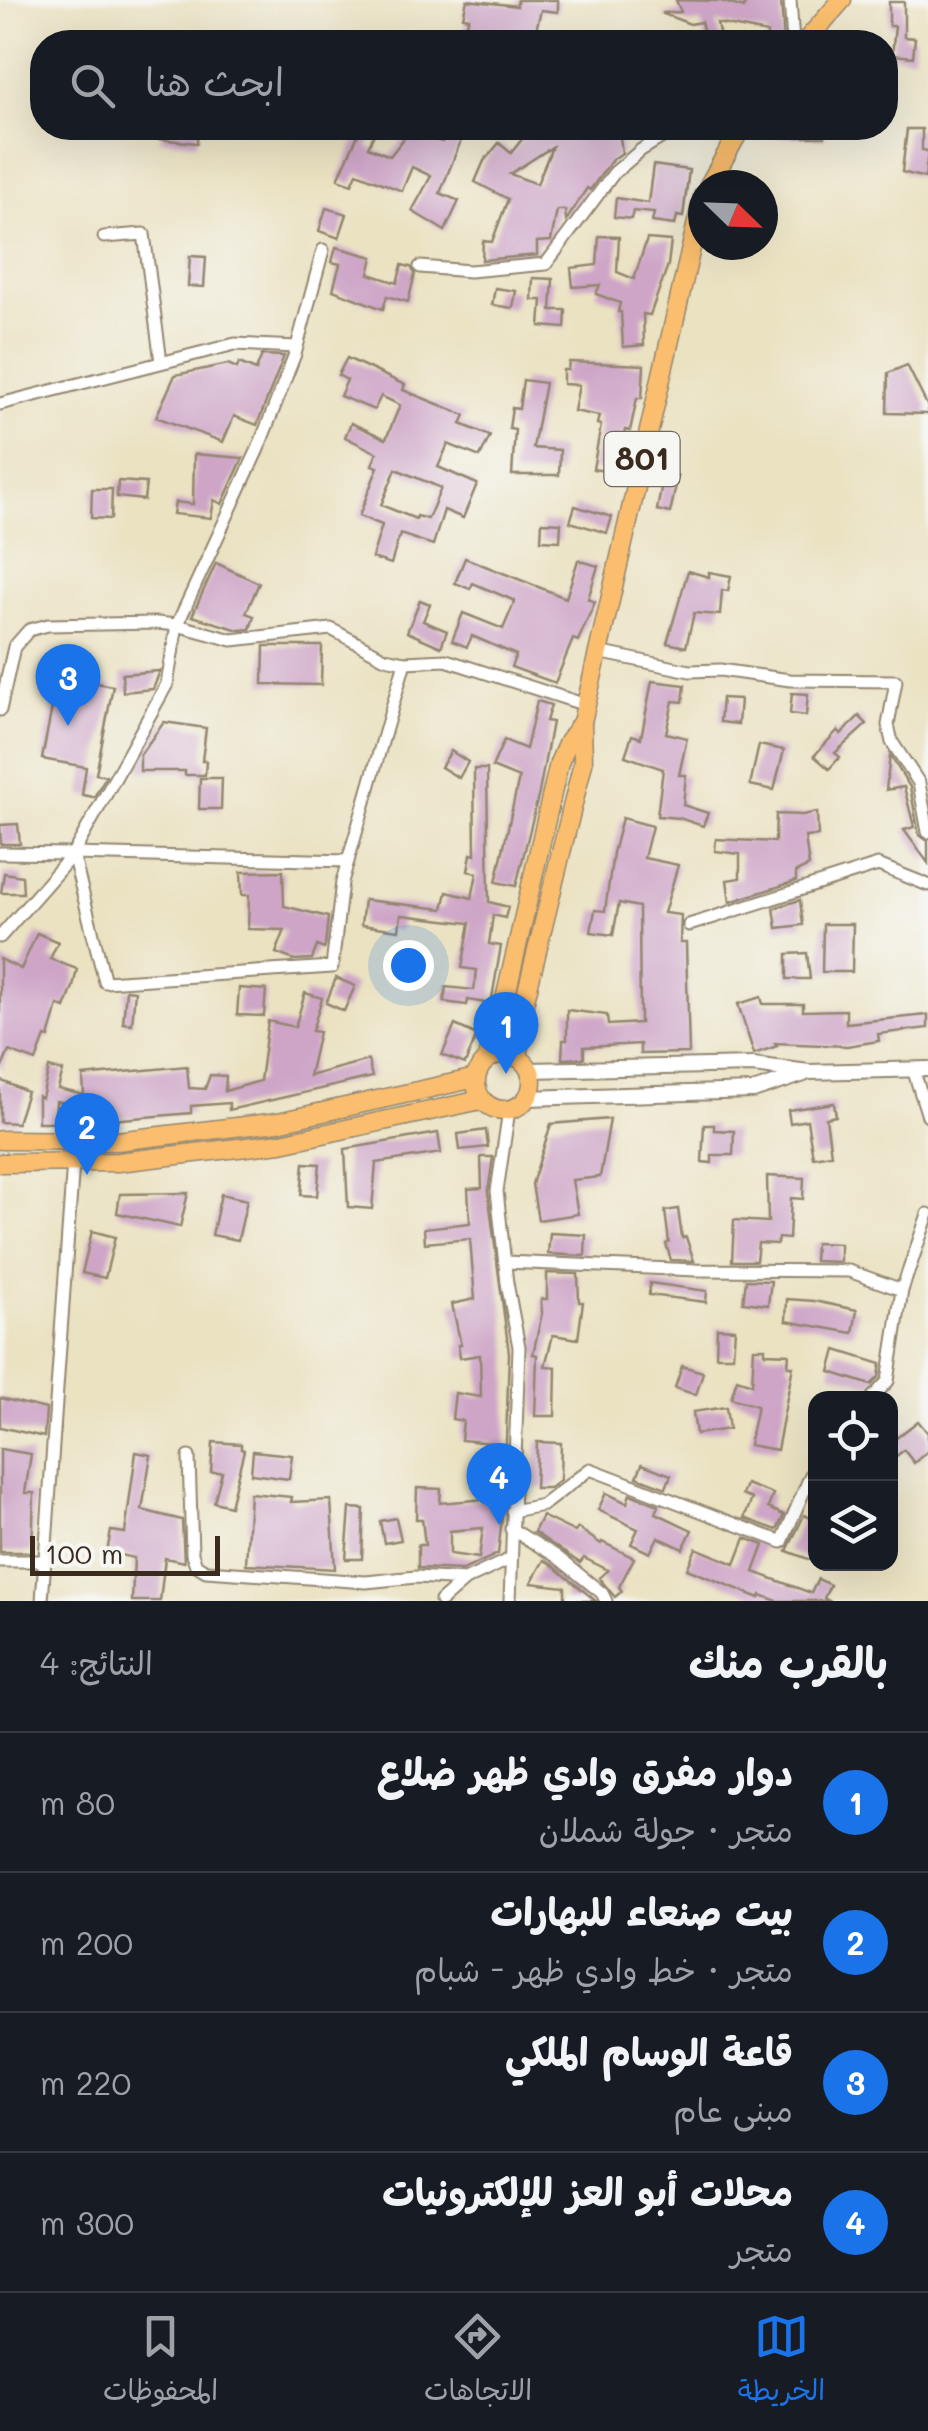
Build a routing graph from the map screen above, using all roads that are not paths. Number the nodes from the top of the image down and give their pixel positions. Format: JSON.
{"nodes":[{"id":1,"x":790,"y":0,"type":"edge"},
{"id":2,"x":842,"y":0,"type":"edge"},
{"id":3,"x":792,"y":30,"type":"edge"},
{"id":4,"x":816,"y":30,"type":"edge"},
{"id":5,"x":656,"y":140,"type":"edge"},
{"id":6,"x":729,"y":140,"type":"edge"},
{"id":7,"x":716,"y":170,"type":"edge"},
{"id":8,"x":104,"y":237,"type":"dead end"},
{"id":9,"x":323,"y":250,"type":"dead end"},
{"id":10,"x":688,"y":260,"type":"edge"},
{"id":11,"x":420,"y":267,"type":"dead end"},
{"id":12,"x":297,"y":347,"type":"junction"},
{"id":13,"x":162,"y":362,"type":"junction"},
{"id":14,"x":0,"y":404,"type":"edge"},
{"id":15,"x":177,"y":625,"type":"junction"},
{"id":16,"x":598,"y":652,"type":"junction"},
{"id":17,"x":405,"y":662,"type":"junction"},
{"id":18,"x":0,"y":710,"type":"edge"},
{"id":19,"x":584,"y":713,"type":"junction"},
{"id":20,"x":928,"y":832,"type":"edge"},
{"id":21,"x":0,"y":853,"type":"edge"},
{"id":22,"x":72,"y":854,"type":"junction"},
{"id":23,"x":348,"y":861,"type":"junction"},
{"id":24,"x":928,"y":885,"type":"edge"},
{"id":25,"x":689,"y":925,"type":"dead end"},
{"id":26,"x":0,"y":937,"type":"edge"},
{"id":27,"x":487,"y":1059,"type":"junction"},
{"id":28,"x":524,"y":1063,"type":"junction"},
{"id":29,"x":921,"y":1069,"type":"edge"},
{"id":30,"x":809,"y":1072,"type":"junction"},
{"id":31,"x":476,"y":1078,"type":"junction"},
{"id":32,"x":527,"y":1098,"type":"junction"},
{"id":33,"x":481,"y":1100,"type":"junction"},
{"id":34,"x":509,"y":1110,"type":"junction"},
{"id":35,"x":928,"y":1116,"type":"edge"},
{"id":36,"x":0,"y":1140,"type":"edge"},
{"id":37,"x":73,"y":1162,"type":"junction"},
{"id":38,"x":0,"y":1163,"type":"edge"},
{"id":39,"x":928,"y":1214,"type":"edge"},
{"id":40,"x":504,"y":1262,"type":"junction"},
{"id":41,"x":902,"y":1290,"type":"junction"},
{"id":42,"x":879,"y":1391,"type":"edge"},
{"id":43,"x":189,"y":1457,"type":"dead end"},
{"id":44,"x":808,"y":1481,"type":"edge"},
{"id":45,"x":512,"y":1510,"type":"junction"},
{"id":46,"x":511,"y":1530,"type":"junction"},
{"id":47,"x":510,"y":1559,"type":"junction"},
{"id":48,"x":44,"y":1561,"type":"junction"},
{"id":49,"x":0,"y":1562,"type":"edge"},
{"id":50,"x":466,"y":1580,"type":"junction"},
{"id":51,"x":42,"y":1601,"type":"edge"},
{"id":52,"x":441,"y":1601,"type":"edge"},
{"id":53,"x":510,"y":1601,"type":"edge"},
{"id":54,"x":606,"y":1601,"type":"edge"}],
"edges":[{"from":1,"to":3,"type":"street"},
{"from":2,"to":4,"type":"main road"},
{"from":5,"to":11,"type":"street"},
{"from":6,"to":7,"type":"main road"},
{"from":8,"to":13,"type":"street"},
{"from":9,"to":12,"type":"street"},
{"from":10,"to":16,"type":"main road","number":"801"},
{"from":12,"to":13,"type":"street"},
{"from":12,"to":15,"type":"street"},
{"from":13,"to":14,"type":"street"},
{"from":15,"to":17,"type":"street"},
{"from":15,"to":18,"type":"street"},
{"from":15,"to":22,"type":"street"},
{"from":16,"to":19,"type":"main road","number":"801"},
{"from":16,"to":20,"type":"street"},
{"from":17,"to":19,"type":"street"},
{"from":17,"to":23,"type":"street"},
{"from":19,"to":27,"type":"main road","number":"801"},
{"from":19,"to":28,"type":"main road","number":"801"},
{"from":21,"to":22,"type":"street"},
{"from":22,"to":23,"type":"street"},
{"from":22,"to":23,"type":"street"},
{"from":22,"to":26,"type":"street"},
{"from":24,"to":25,"type":"street"},
{"from":27,"to":28,"type":"main road"},
{"from":27,"to":31,"type":"main road"},
{"from":28,"to":30,"type":"street"},
{"from":28,"to":32,"type":"main road"},
{"from":29,"to":30,"type":"street"},
{"from":29,"to":35,"type":"street"},
{"from":30,"to":32,"type":"street"},
{"from":31,"to":33,"type":"main road"},
{"from":31,"to":36,"type":"main road"},
{"from":32,"to":34,"type":"main road"},
{"from":33,"to":34,"type":"main road"},
{"from":33,"to":37,"type":"main road"},
{"from":34,"to":40,"type":"street"},
{"from":37,"to":38,"type":"main road"},
{"from":37,"to":48,"type":"street"},
{"from":39,"to":41,"type":"street"},
{"from":40,"to":41,"type":"street"},
{"from":40,"to":45,"type":"street"},
{"from":41,"to":42,"type":"street"},
{"from":43,"to":50,"type":"street"},
{"from":44,"to":45,"type":"street"},
{"from":45,"to":46,"type":"street"},
{"from":46,"to":47,"type":"street"},
{"from":46,"to":54,"type":"street"},
{"from":47,"to":50,"type":"street"},
{"from":47,"to":53,"type":"street"},
{"from":48,"to":49,"type":"street"},
{"from":48,"to":51,"type":"street"},
{"from":50,"to":52,"type":"street"}]}
